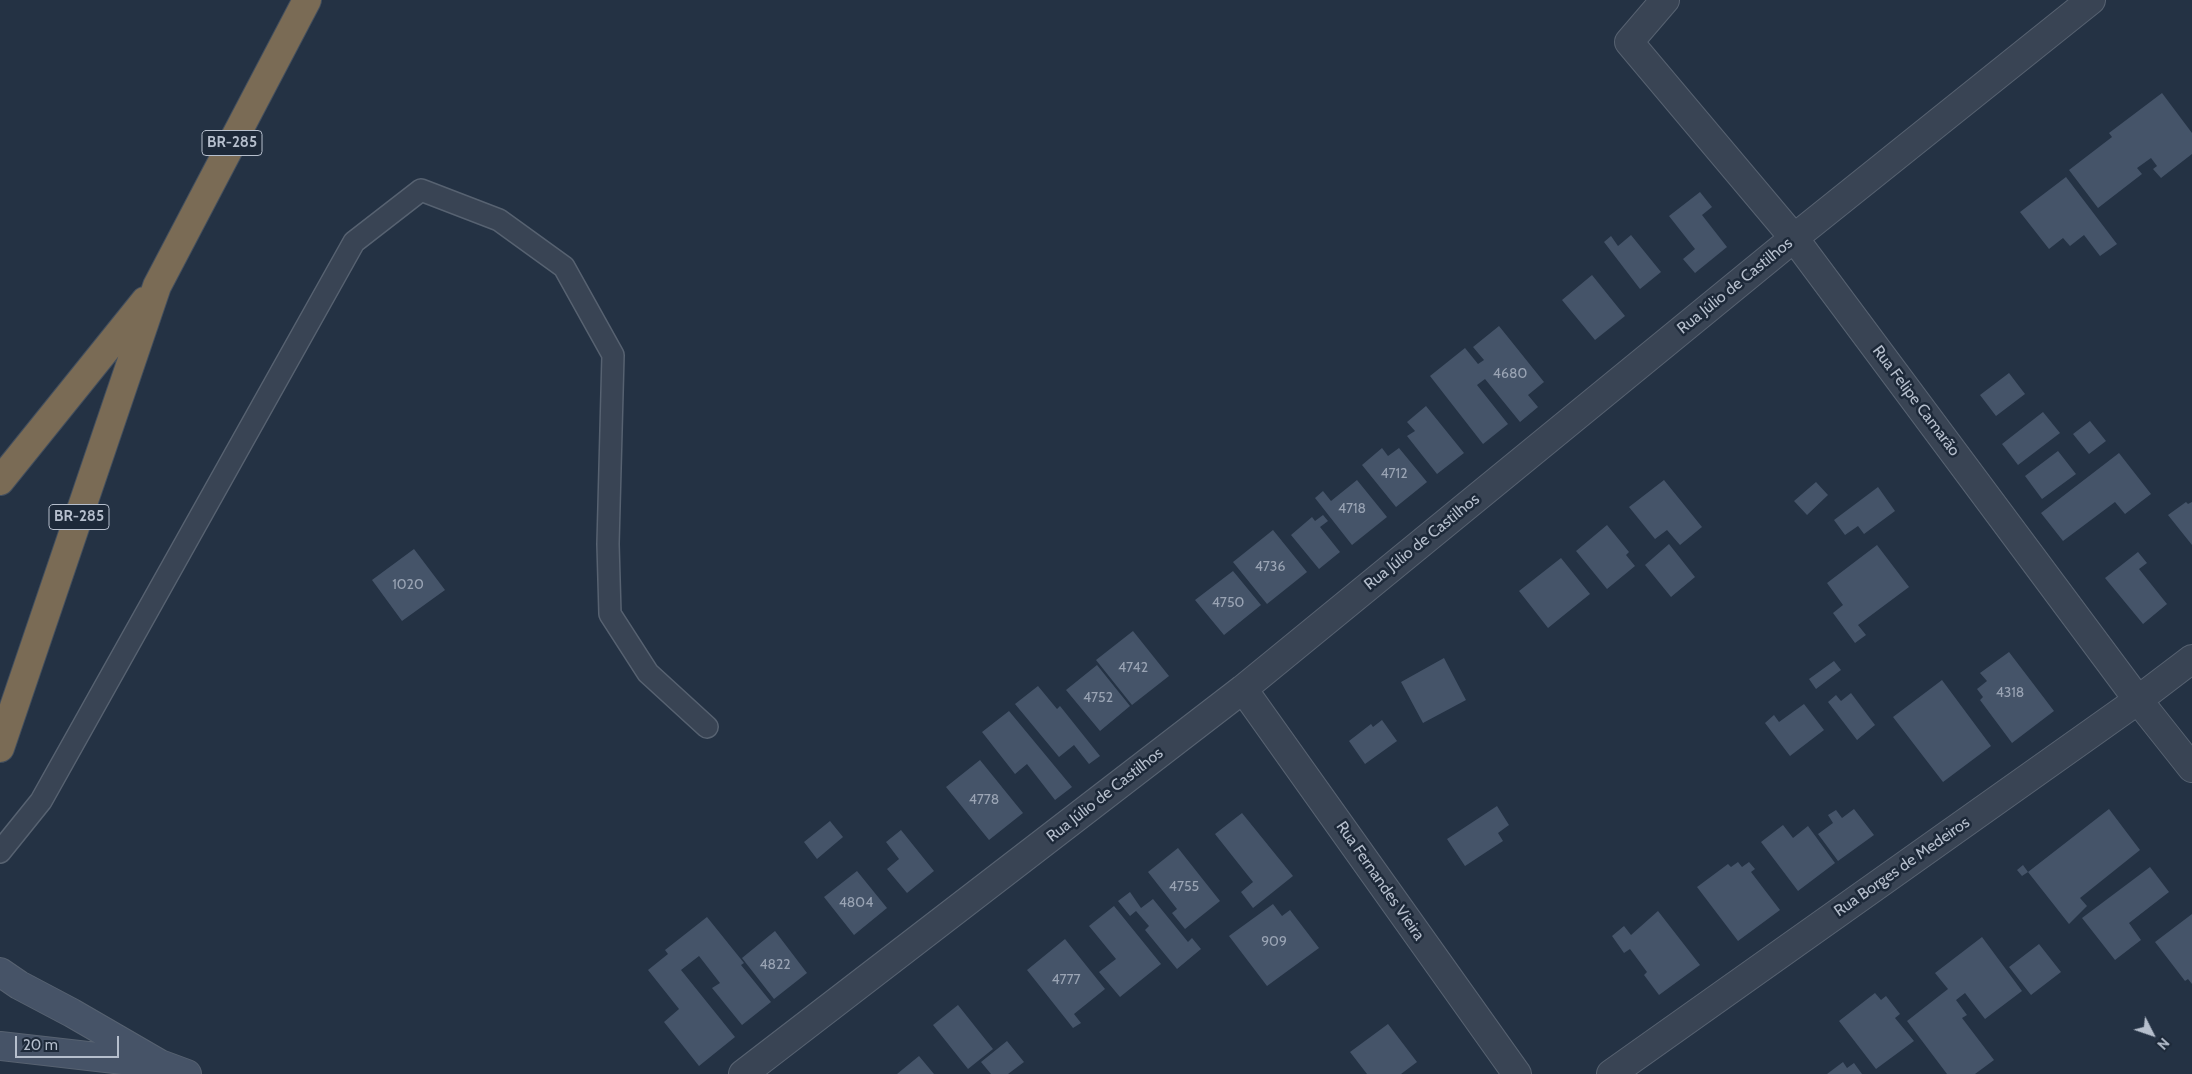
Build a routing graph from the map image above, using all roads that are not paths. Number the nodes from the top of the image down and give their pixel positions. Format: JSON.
{"nodes":[{"id":1,"x":307,"y":0,"type":"edge"},
{"id":2,"x":1664,"y":0,"type":"edge"},
{"id":3,"x":2091,"y":0,"type":"edge"},
{"id":4,"x":1794,"y":238,"type":"junction"},
{"id":5,"x":157,"y":286,"type":"junction"},
{"id":6,"x":0,"y":480,"type":"edge"},
{"id":7,"x":2192,"y":659,"type":"edge"},
{"id":8,"x":1243,"y":689,"type":"junction"},
{"id":9,"x":2138,"y":700,"type":"junction"},
{"id":10,"x":707,"y":727,"type":"dead end"},
{"id":11,"x":0,"y":748,"type":"edge"},
{"id":12,"x":2192,"y":768,"type":"edge"},
{"id":13,"x":0,"y":852,"type":"edge"},
{"id":14,"x":0,"y":972,"type":"edge"},
{"id":15,"x":0,"y":1046,"type":"edge"},
{"id":16,"x":160,"y":1064,"type":"junction"},
{"id":17,"x":186,"y":1074,"type":"edge"},
{"id":18,"x":743,"y":1074,"type":"edge"},
{"id":19,"x":1517,"y":1074,"type":"edge"},
{"id":20,"x":1611,"y":1074,"type":"edge"}],
"edges":[{"from":1,"to":5,"type":"highway","number":"BR-285"},
{"from":2,"to":4,"type":"street","name":"Rua Felipe Camarão"},
{"from":3,"to":4,"type":"street","name":"Rua Júlio de Castilhos"},
{"from":4,"to":8,"type":"street","name":"Rua Júlio de Castilhos"},
{"from":4,"to":9,"type":"street","name":"Rua Felipe Camarão"},
{"from":5,"to":6,"type":"highway","number":"BR-285"},
{"from":5,"to":11,"type":"highway","number":"BR-285"},
{"from":7,"to":9,"type":"street","name":"Rua Borges de Medeiros"},
{"from":8,"to":18,"type":"street","name":"Rua Júlio de Castilhos"},
{"from":8,"to":19,"type":"street","name":"Rua Fernandes Vieira"},
{"from":9,"to":12,"type":"street","name":"Rua Felipe Camarão"},
{"from":9,"to":20,"type":"street","name":"Rua Borges de Medeiros"},
{"from":10,"to":13,"type":"lane"},
{"from":14,"to":16,"type":"main road"},
{"from":15,"to":16,"type":"main road"},
{"from":16,"to":17,"type":"main road"}]}
